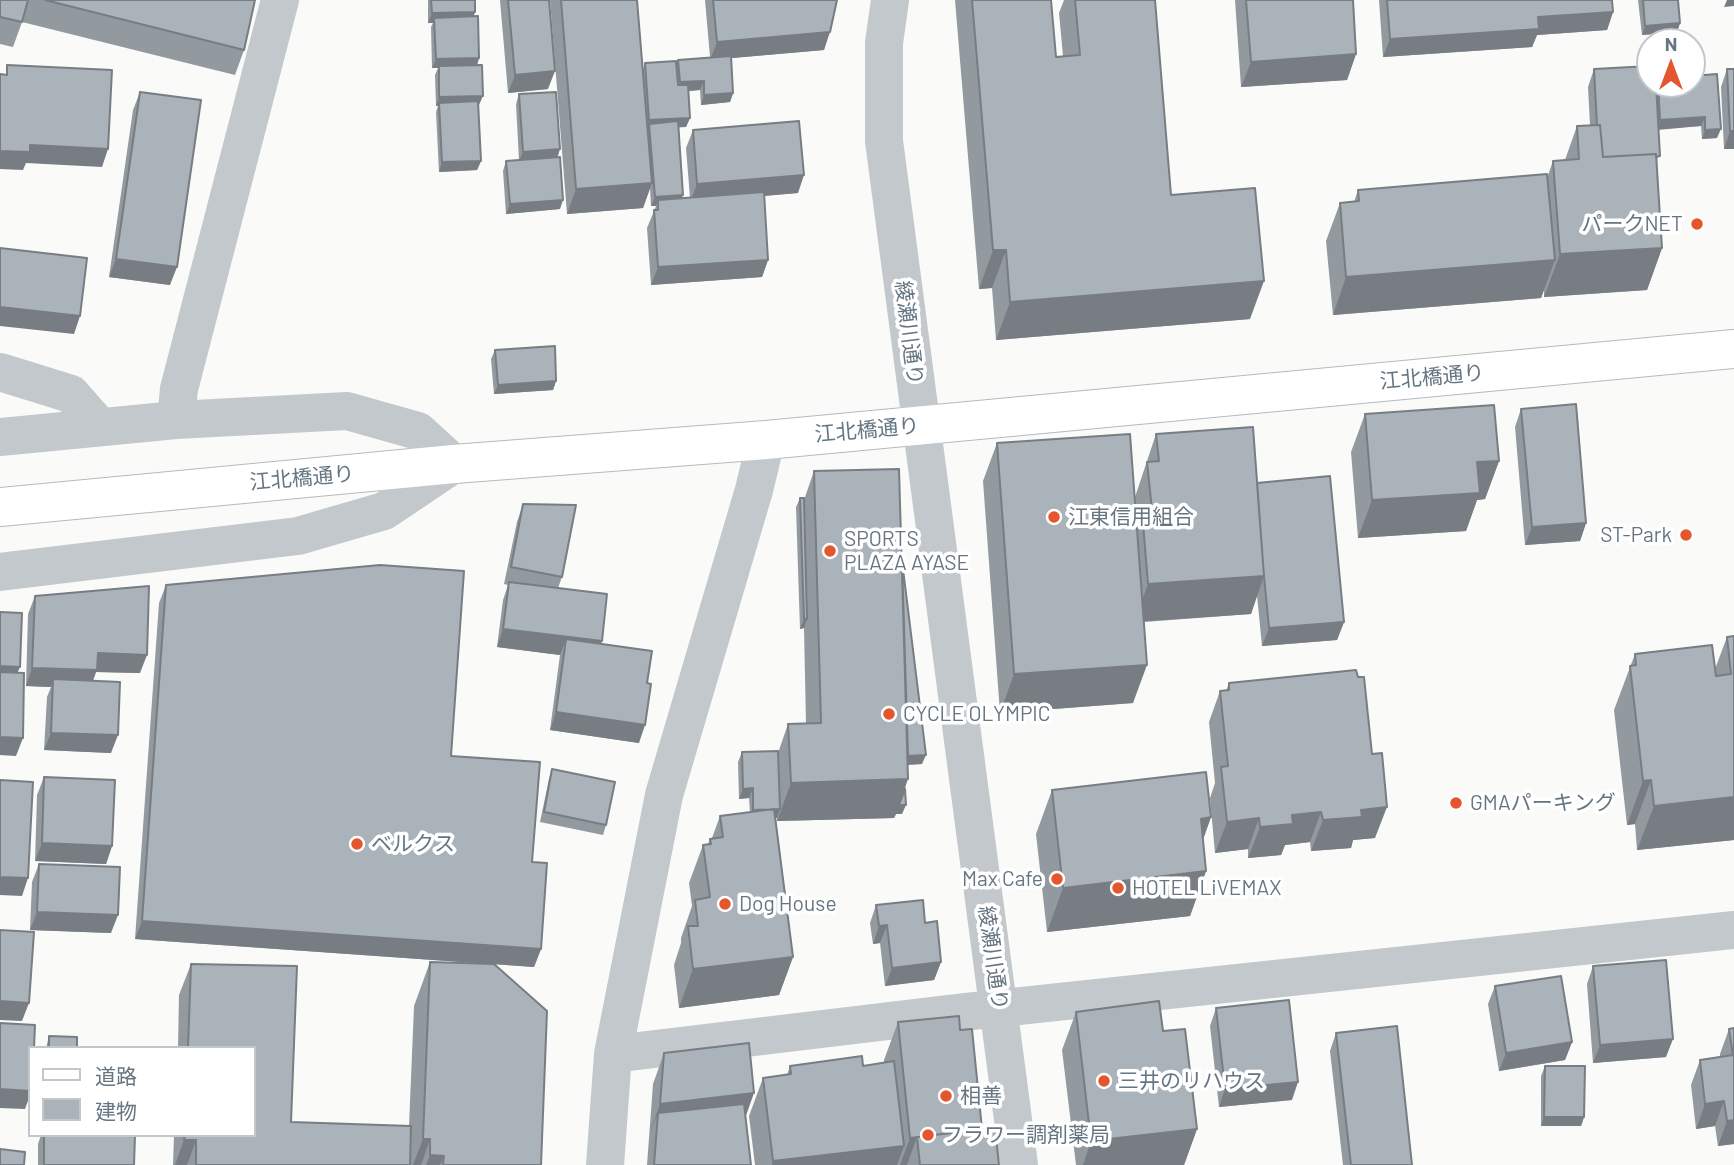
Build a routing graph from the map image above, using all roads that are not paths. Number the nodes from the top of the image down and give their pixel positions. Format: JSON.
{"nodes":[{"id":1,"x":280,"y":0,"type":"edge"},
{"id":2,"x":890,"y":0,"type":"edge"},
{"id":3,"x":1734,"y":349,"type":"edge"},
{"id":4,"x":0,"y":372,"type":"edge"},
{"id":5,"x":176,"y":420,"type":"junction"},
{"id":6,"x":921,"y":425,"type":"junction"},
{"id":7,"x":100,"y":427,"type":"junction"},
{"id":8,"x":0,"y":436,"type":"edge"},
{"id":9,"x":766,"y":440,"type":"junction"},
{"id":10,"x":454,"y":464,"type":"junction"},
{"id":11,"x":0,"y":507,"type":"edge"},
{"id":12,"x":0,"y":572,"type":"edge"},
{"id":13,"x":1734,"y":930,"type":"edge"},
{"id":14,"x":1000,"y":1009,"type":"junction"},
{"id":15,"x":613,"y":1054,"type":"junction"},
{"id":16,"x":605,"y":1165,"type":"edge"},
{"id":17,"x":1020,"y":1165,"type":"edge"}],
"edges":[{"from":1,"to":5,"type":"street"},
{"from":2,"to":6,"type":"street","name":"綾瀬川通り"},
{"from":3,"to":6,"type":"main road","name":"江北橋通り"},
{"from":4,"to":7,"type":"street"},
{"from":5,"to":7,"type":"street"},
{"from":5,"to":10,"type":"street"},
{"from":6,"to":9,"type":"main road","name":"江北橋通り"},
{"from":6,"to":14,"type":"street","name":"綾瀬川通り"},
{"from":7,"to":8,"type":"street"},
{"from":9,"to":10,"type":"main road","name":"江北橋通り"},
{"from":9,"to":15,"type":"street"},
{"from":10,"to":11,"type":"main road","name":"江北橋通り"},
{"from":10,"to":12,"type":"street"},
{"from":13,"to":14,"type":"street"},
{"from":14,"to":15,"type":"street"},
{"from":14,"to":17,"type":"street","name":"綾瀬川通り"},
{"from":15,"to":16,"type":"street"}]}
